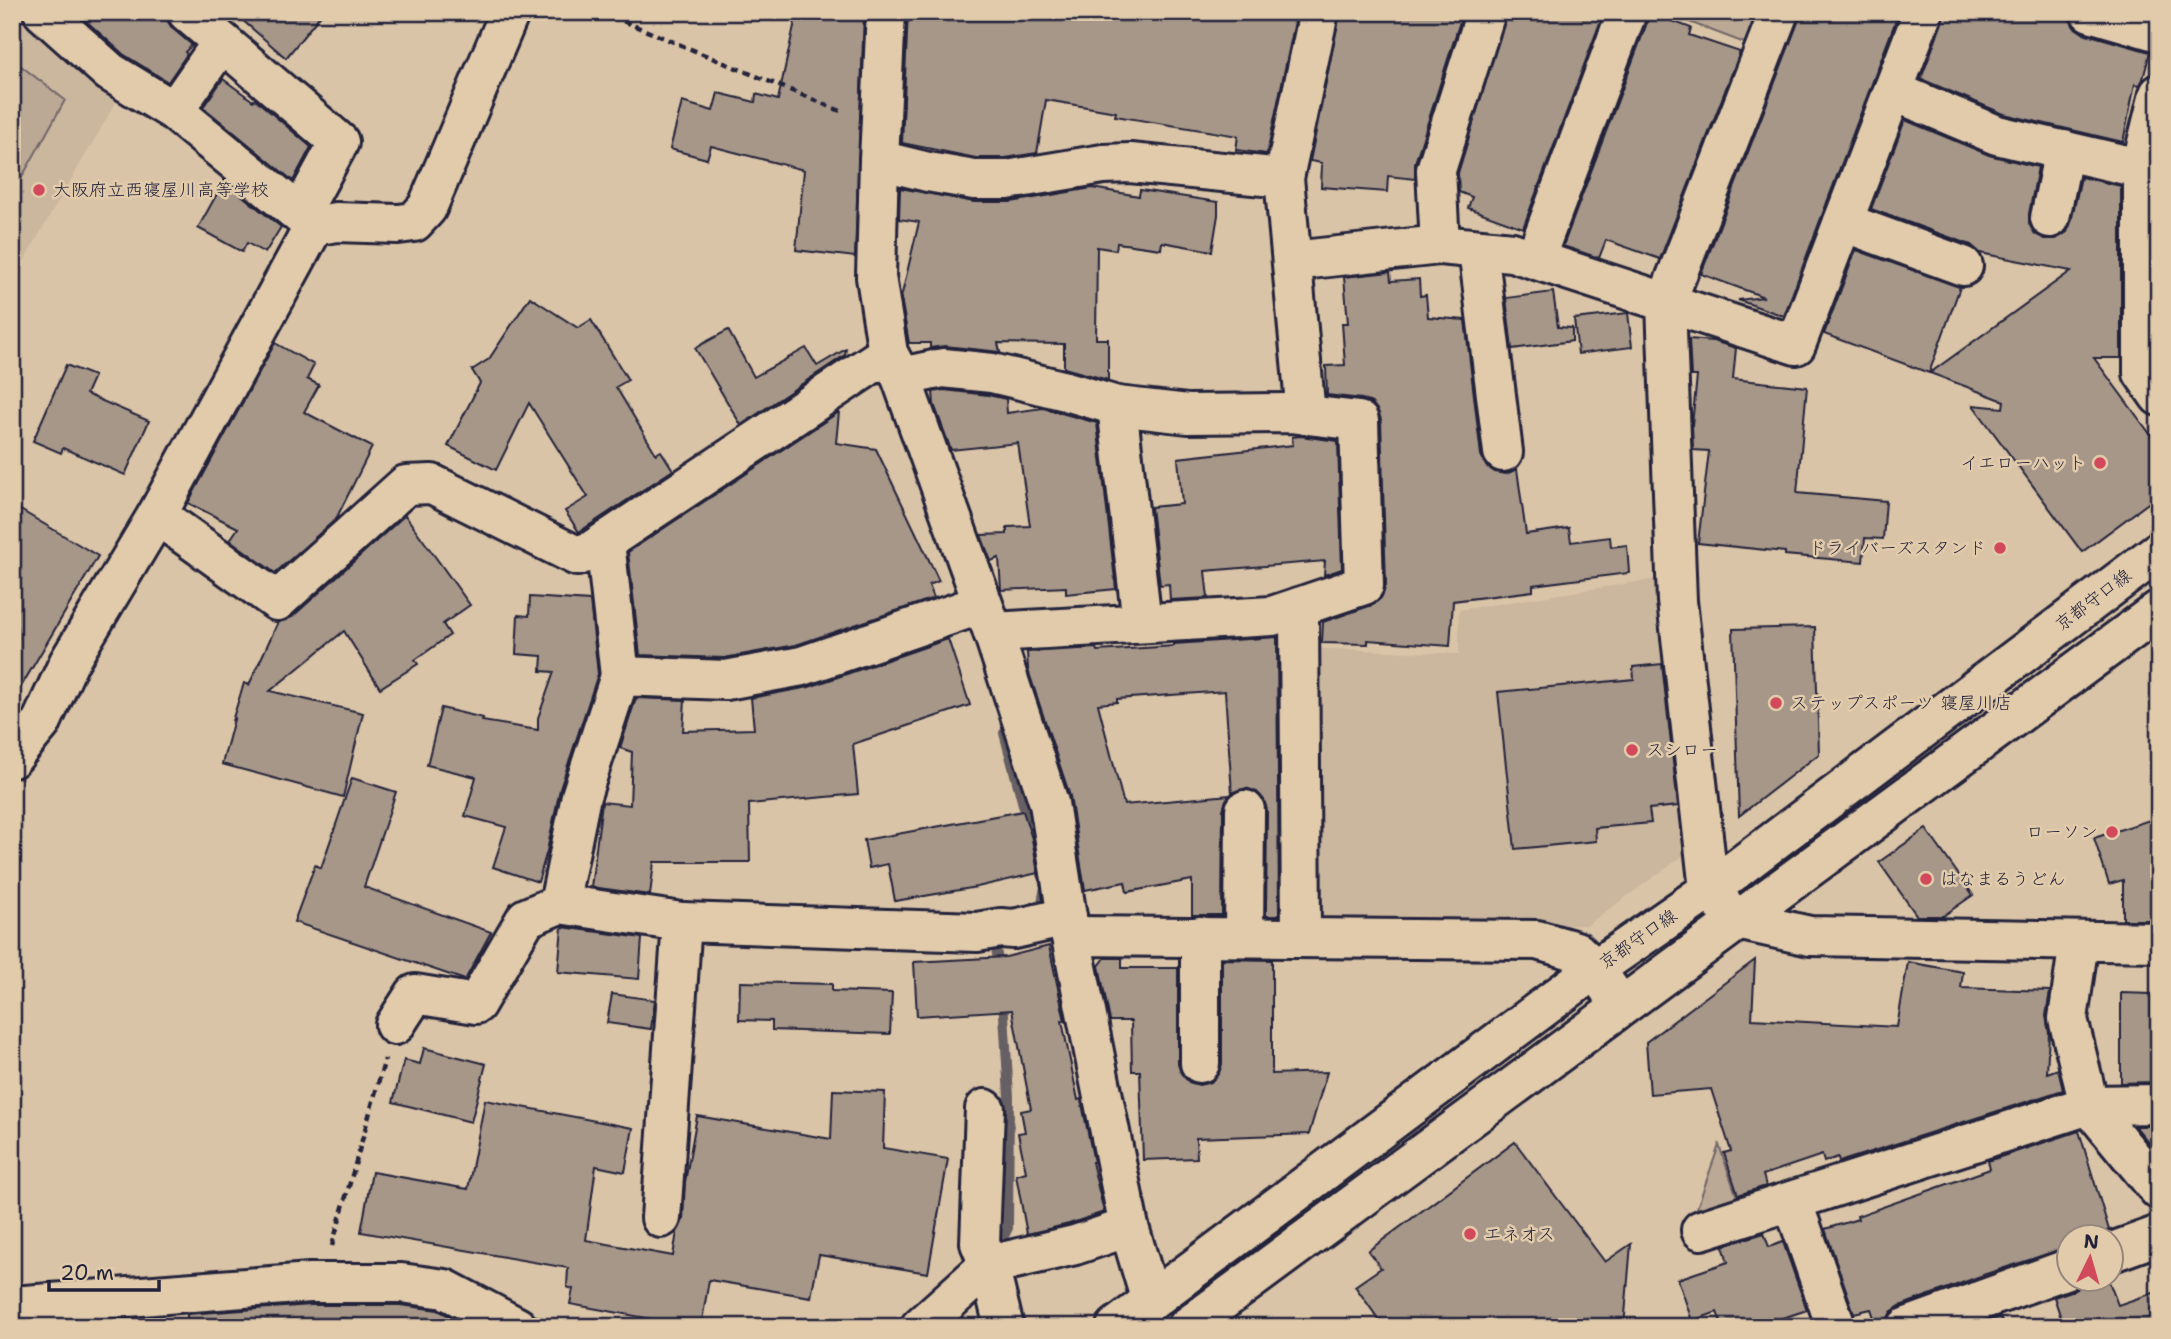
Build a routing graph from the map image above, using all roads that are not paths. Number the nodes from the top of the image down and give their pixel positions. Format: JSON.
{"nodes":[{"id":1,"x":43,"y":12,"type":"edge"},
{"id":2,"x":187,"y":12,"type":"edge"},
{"id":3,"x":510,"y":12,"type":"edge"},
{"id":4,"x":886,"y":12,"type":"edge"},
{"id":5,"x":1319,"y":12,"type":"edge"},
{"id":6,"x":1486,"y":12,"type":"edge"},
{"id":7,"x":1627,"y":12,"type":"edge"},
{"id":8,"x":1779,"y":12,"type":"edge"},
{"id":9,"x":1923,"y":12,"type":"edge"},
{"id":10,"x":2090,"y":12,"type":"edge"},
{"id":11,"x":2159,"y":32,"type":"edge"},
{"id":12,"x":222,"y":42,"type":"junction"},
{"id":13,"x":1893,"y":91,"type":"junction"},
{"id":14,"x":2159,"y":94,"type":"edge"},
{"id":15,"x":174,"y":111,"type":"junction"},
{"id":16,"x":879,"y":144,"type":"junction"},
{"id":17,"x":2064,"y":150,"type":"junction"},
{"id":18,"x":2143,"y":169,"type":"junction"},
{"id":19,"x":1284,"y":178,"type":"junction"},
{"id":20,"x":2050,"y":218,"type":"dead end"},
{"id":21,"x":307,"y":220,"type":"junction"},
{"id":22,"x":1843,"y":222,"type":"junction"},
{"id":23,"x":1440,"y":245,"type":"junction"},
{"id":24,"x":1478,"y":249,"type":"junction"},
{"id":25,"x":1535,"y":259,"type":"junction"},
{"id":26,"x":1292,"y":261,"type":"junction"},
{"id":27,"x":1963,"y":266,"type":"dead end"},
{"id":28,"x":1666,"y":303,"type":"junction"},
{"id":29,"x":895,"y":365,"type":"junction"},
{"id":30,"x":2159,"y":396,"type":"edge"},
{"id":31,"x":1117,"y":407,"type":"junction"},
{"id":32,"x":1306,"y":415,"type":"junction"},
{"id":33,"x":1503,"y":453,"type":"dead end"},
{"id":34,"x":157,"y":515,"type":"junction"},
{"id":35,"x":605,"y":542,"type":"junction"},
{"id":36,"x":2159,"y":551,"type":"edge"},
{"id":37,"x":1300,"y":607,"type":"junction"},
{"id":38,"x":2159,"y":610,"type":"edge"},
{"id":39,"x":987,"y":618,"type":"junction"},
{"id":40,"x":1142,"y":623,"type":"junction"},
{"id":41,"x":620,"y":676,"type":"junction"},
{"id":42,"x":12,"y":758,"type":"edge"},
{"id":43,"x":1245,"y":810,"type":"dead end"},
{"id":44,"x":1709,"y":890,"type":"junction"},
{"id":45,"x":559,"y":904,"type":"junction"},
{"id":46,"x":1737,"y":920,"type":"junction"},
{"id":47,"x":682,"y":922,"type":"junction"},
{"id":48,"x":1069,"y":926,"type":"junction"},
{"id":49,"x":1200,"y":936,"type":"junction"},
{"id":50,"x":1244,"y":937,"type":"junction"},
{"id":51,"x":1301,"y":937,"type":"junction"},
{"id":52,"x":2079,"y":941,"type":"junction"},
{"id":53,"x":2159,"y":942,"type":"edge"},
{"id":54,"x":1595,"y":969,"type":"junction"},
{"id":55,"x":1621,"y":1006,"type":"junction"},
{"id":56,"x":395,"y":1025,"type":"road end"},
{"id":57,"x":1200,"y":1063,"type":"dead end"},
{"id":58,"x":2159,"y":1104,"type":"edge"},
{"id":59,"x":2089,"y":1105,"type":"junction"},
{"id":60,"x":985,"y":1109,"type":"dead end"},
{"id":61,"x":2159,"y":1190,"type":"edge"},
{"id":62,"x":1791,"y":1202,"type":"junction"},
{"id":63,"x":661,"y":1217,"type":"dead end"},
{"id":64,"x":1129,"y":1227,"type":"junction"},
{"id":65,"x":1702,"y":1230,"type":"dead end"},
{"id":66,"x":2159,"y":1235,"type":"edge"},
{"id":67,"x":2126,"y":1247,"type":"edge"},
{"id":68,"x":989,"y":1265,"type":"junction"},
{"id":69,"x":2056,"y":1273,"type":"edge"},
{"id":70,"x":1151,"y":1301,"type":"junction"},
{"id":71,"x":12,"y":1306,"type":"edge"},
{"id":72,"x":1118,"y":1326,"type":"edge"},
{"id":73,"x":517,"y":1327,"type":"edge"},
{"id":74,"x":920,"y":1327,"type":"edge"},
{"id":75,"x":1004,"y":1327,"type":"edge"},
{"id":76,"x":1187,"y":1327,"type":"edge"},
{"id":77,"x":1836,"y":1327,"type":"edge"},
{"id":78,"x":1907,"y":1327,"type":"edge"}],
"edges":[{"from":1,"to":15,"type":"street"},
{"from":2,"to":12,"type":"street"},
{"from":3,"to":21,"type":"street"},
{"from":4,"to":16,"type":"street"},
{"from":5,"to":19,"type":"street"},
{"from":6,"to":23,"type":"street"},
{"from":7,"to":25,"type":"street"},
{"from":8,"to":28,"type":"street"},
{"from":9,"to":13,"type":"street"},
{"from":10,"to":11,"type":"street"},
{"from":12,"to":15,"type":"street"},
{"from":12,"to":21,"type":"street"},
{"from":13,"to":17,"type":"street"},
{"from":13,"to":22,"type":"street"},
{"from":14,"to":18,"type":"street"},
{"from":15,"to":21,"type":"street"},
{"from":16,"to":19,"type":"street"},
{"from":16,"to":29,"type":"street"},
{"from":17,"to":18,"type":"street"},
{"from":17,"to":20,"type":"street"},
{"from":18,"to":30,"type":"street"},
{"from":19,"to":26,"type":"street"},
{"from":21,"to":34,"type":"street"},
{"from":22,"to":27,"type":"street"},
{"from":22,"to":28,"type":"street"},
{"from":23,"to":24,"type":"street"},
{"from":23,"to":26,"type":"street"},
{"from":24,"to":25,"type":"street"},
{"from":24,"to":33,"type":"street"},
{"from":25,"to":28,"type":"street"},
{"from":26,"to":32,"type":"street"},
{"from":28,"to":44,"type":"street"},
{"from":29,"to":31,"type":"street"},
{"from":29,"to":35,"type":"street"},
{"from":29,"to":39,"type":"street"},
{"from":31,"to":32,"type":"street"},
{"from":31,"to":40,"type":"street"},
{"from":32,"to":37,"type":"street"},
{"from":34,"to":35,"type":"street"},
{"from":34,"to":42,"type":"street"},
{"from":35,"to":41,"type":"street"},
{"from":36,"to":44,"type":"street","name":"京都守口線"},
{"from":37,"to":40,"type":"street"},
{"from":37,"to":51,"type":"street"},
{"from":38,"to":46,"type":"street"},
{"from":39,"to":40,"type":"street"},
{"from":39,"to":41,"type":"street"},
{"from":39,"to":48,"type":"street"},
{"from":41,"to":45,"type":"street"},
{"from":43,"to":50,"type":"street"},
{"from":44,"to":46,"type":"street"},
{"from":44,"to":54,"type":"street","name":"京都守口線"},
{"from":45,"to":47,"type":"street"},
{"from":45,"to":56,"type":"street"},
{"from":46,"to":52,"type":"street"},
{"from":46,"to":55,"type":"street"},
{"from":47,"to":48,"type":"street"},
{"from":47,"to":63,"type":"street"},
{"from":48,"to":49,"type":"street"},
{"from":48,"to":64,"type":"street"},
{"from":49,"to":50,"type":"street"},
{"from":49,"to":57,"type":"street"},
{"from":50,"to":51,"type":"street"},
{"from":51,"to":54,"type":"street"},
{"from":52,"to":53,"type":"street"},
{"from":52,"to":59,"type":"street"},
{"from":54,"to":55,"type":"street"},
{"from":54,"to":70,"type":"street","name":"京都守口線"},
{"from":55,"to":76,"type":"street"},
{"from":58,"to":59,"type":"street"},
{"from":59,"to":61,"type":"street"},
{"from":59,"to":62,"type":"street"},
{"from":60,"to":68,"type":"street"},
{"from":62,"to":65,"type":"street"},
{"from":62,"to":77,"type":"street"},
{"from":64,"to":68,"type":"street"},
{"from":64,"to":70,"type":"street"},
{"from":66,"to":67,"type":"street"},
{"from":68,"to":74,"type":"street"},
{"from":68,"to":75,"type":"street"},
{"from":69,"to":78,"type":"street"},
{"from":70,"to":72,"type":"street","name":"京都守口線"},
{"from":71,"to":73,"type":"street"}]}
